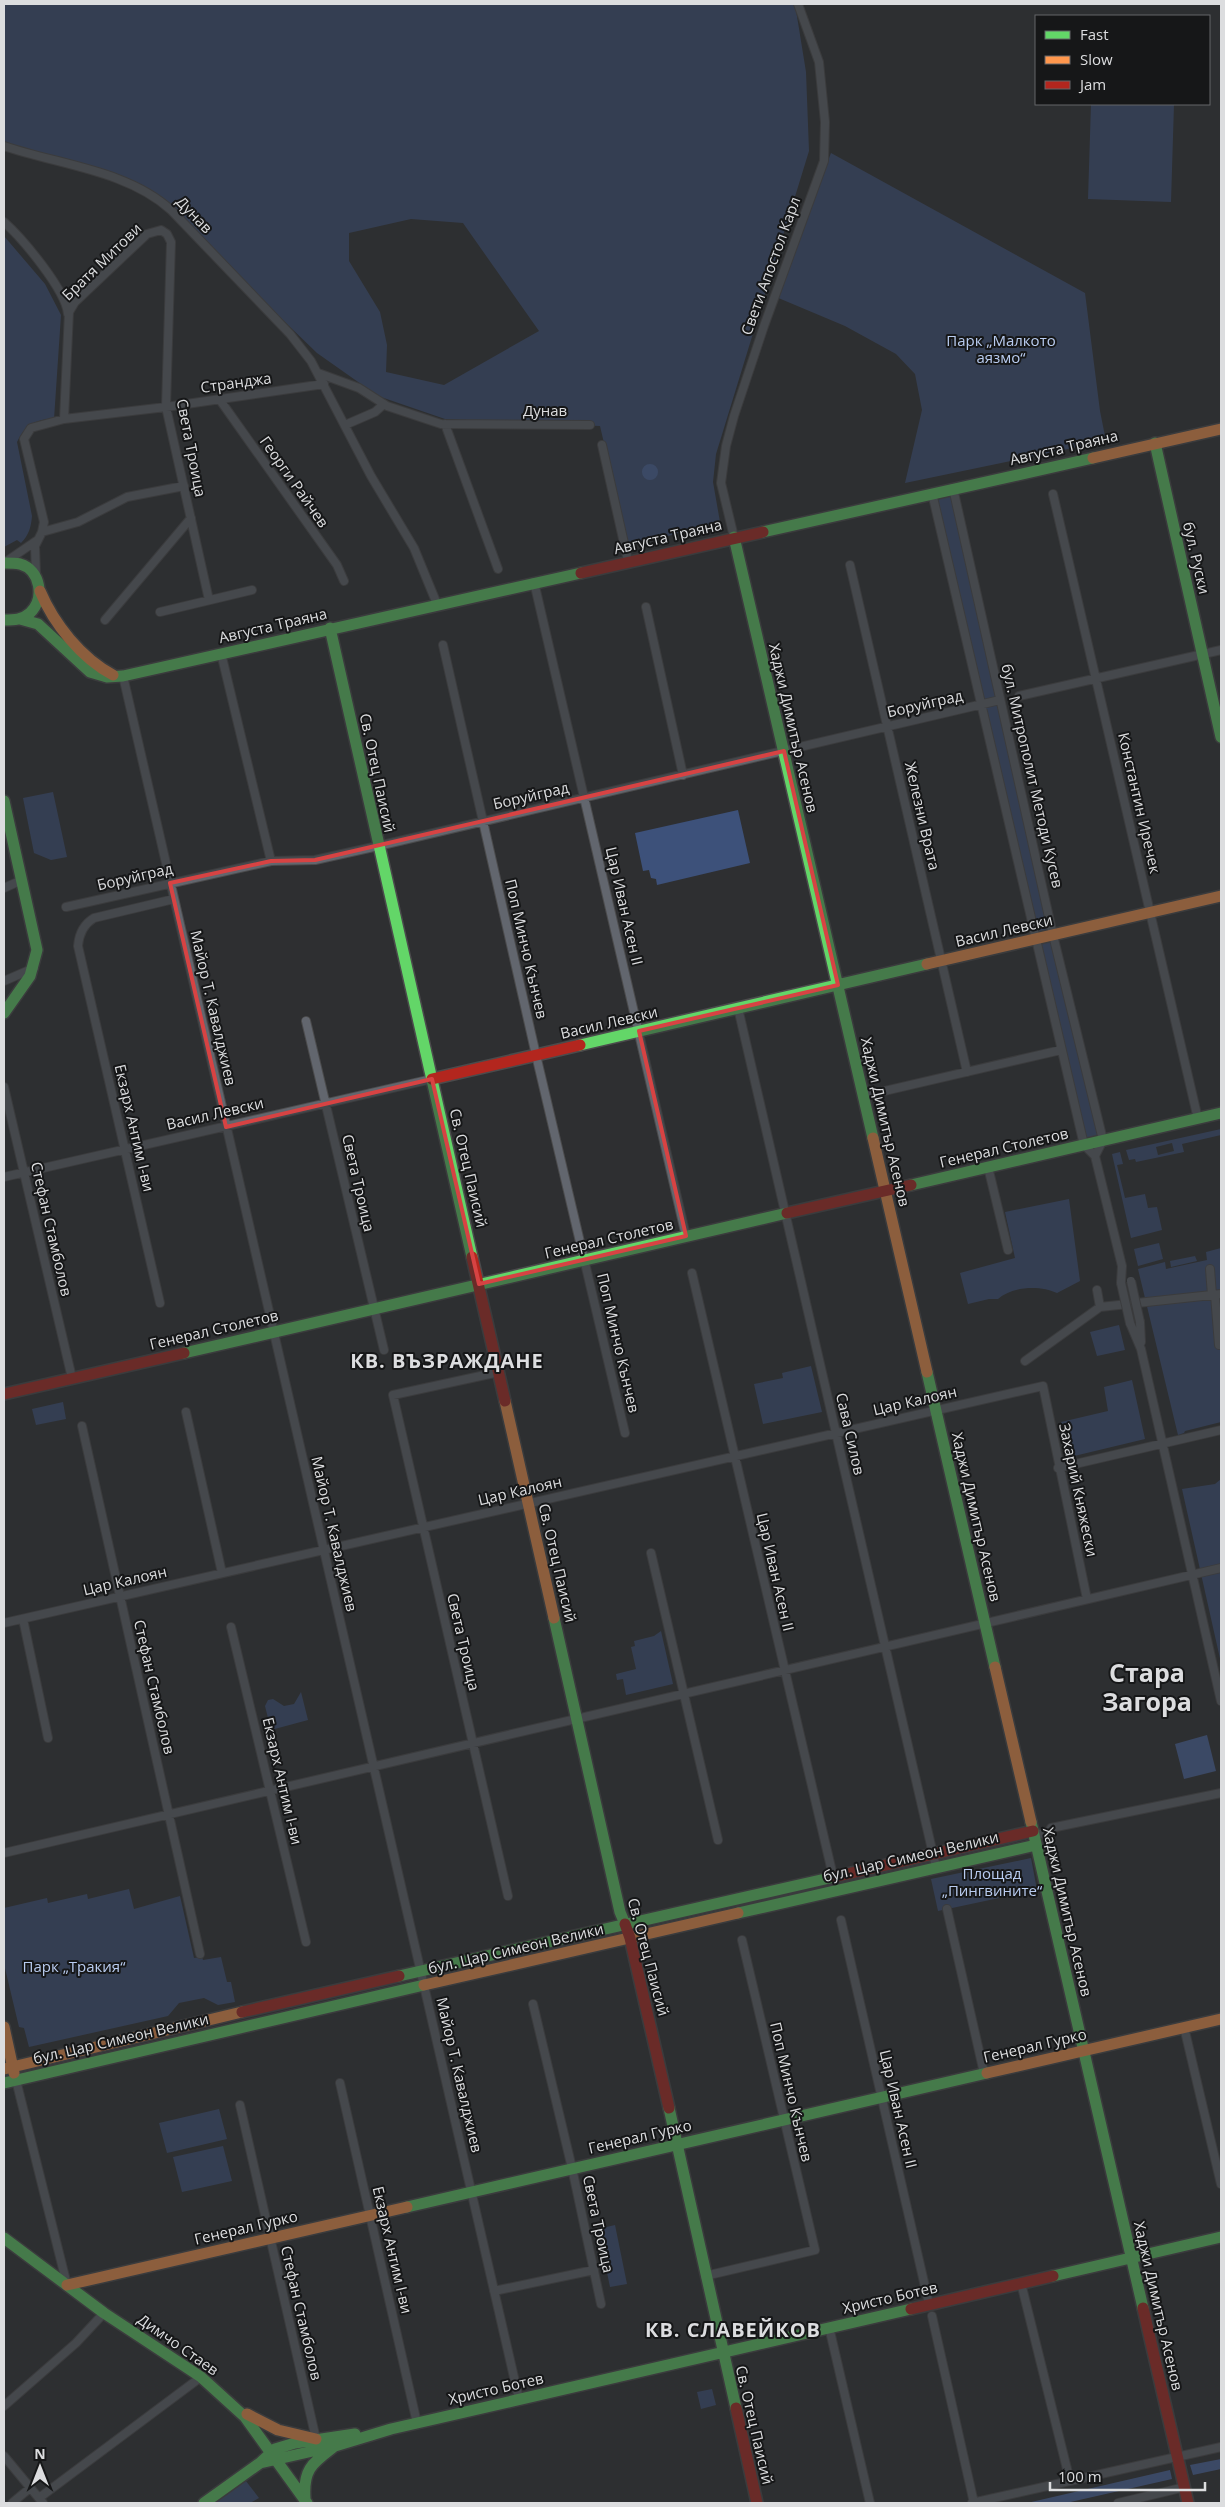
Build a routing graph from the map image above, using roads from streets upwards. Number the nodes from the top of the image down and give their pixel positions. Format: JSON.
{"nodes":[{"id":1,"x":798,"y":4,"type":"edge"},
{"id":2,"x":4,"y":146,"type":"edge"},
{"id":3,"x":4,"y":222,"type":"edge"},
{"id":4,"x":170,"y":238,"type":"joint"},
{"id":5,"x":68,"y":316,"type":"junction"},
{"id":6,"x":318,"y":373,"type":"junction"},
{"id":7,"x":324,"y":384,"type":"junction"},
{"id":8,"x":220,"y":400,"type":"junction"},
{"id":9,"x":384,"y":404,"type":"junction"},
{"id":10,"x":166,"y":407,"type":"junction"},
{"id":11,"x":64,"y":419,"type":"junction"},
{"id":12,"x":445,"y":424,"type":"junction"},
{"id":13,"x":345,"y":425,"type":"junction"},
{"id":14,"x":590,"y":425,"type":"dead end"},
{"id":15,"x":1221,"y":429,"type":"edge"},
{"id":16,"x":1155,"y":444,"type":"junction"},
{"id":17,"x":602,"y":445,"type":"dead end"},
{"id":18,"x":184,"y":486,"type":"junction"},
{"id":19,"x":953,"y":488,"type":"junction"},
{"id":20,"x":932,"y":493,"type":"junction"},
{"id":21,"x":1054,"y":494,"type":"dead end"},
{"id":22,"x":191,"y":518,"type":"junction"},
{"id":23,"x":42,"y":532,"type":"junction"},
{"id":24,"x":734,"y":538,"type":"junction"},
{"id":25,"x":37,"y":540,"type":"junction"},
{"id":26,"x":628,"y":561,"type":"junction"},
{"id":27,"x":4,"y":563,"type":"edge"},
{"id":28,"x":850,"y":565,"type":"dead end"},
{"id":29,"x":498,"y":569,"type":"dead end"},
{"id":30,"x":36,"y":576,"type":"junction"},
{"id":31,"x":344,"y":581,"type":"dead end"},
{"id":32,"x":534,"y":582,"type":"junction"},
{"id":33,"x":252,"y":590,"type":"dead end"},
{"id":34,"x":40,"y":591,"type":"junction"},
{"id":35,"x":209,"y":600,"type":"junction"},
{"id":36,"x":437,"y":604,"type":"junction"},
{"id":37,"x":646,"y":607,"type":"dead end"},
{"id":38,"x":160,"y":612,"type":"dead end"},
{"id":39,"x":105,"y":620,"type":"dead end"},
{"id":40,"x":9,"y":621,"type":"edge"},
{"id":41,"x":330,"y":628,"type":"junction"},
{"id":42,"x":443,"y":645,"type":"dead end"},
{"id":43,"x":1221,"y":650,"type":"edge"},
{"id":44,"x":221,"y":653,"type":"junction"},
{"id":45,"x":1203,"y":654,"type":"junction"},
{"id":46,"x":123,"y":676,"type":"junction"},
{"id":47,"x":1096,"y":679,"type":"junction"},
{"id":48,"x":1019,"y":696,"type":"dead end"},
{"id":49,"x":1000,"y":700,"type":"junction"},
{"id":50,"x":980,"y":705,"type":"junction"},
{"id":51,"x":887,"y":727,"type":"junction"},
{"id":52,"x":1221,"y":737,"type":"edge"},
{"id":53,"x":784,"y":751,"type":"junction"},
{"id":54,"x":683,"y":775,"type":"junction"},
{"id":55,"x":584,"y":798,"type":"junction"},
{"id":56,"x":4,"y":801,"type":"edge"},
{"id":57,"x":483,"y":822,"type":"junction"},
{"id":58,"x":378,"y":846,"type":"junction"},
{"id":59,"x":271,"y":861,"type":"junction"},
{"id":60,"x":22,"y":880,"type":"junction"},
{"id":61,"x":170,"y":883,"type":"junction"},
{"id":62,"x":4,"y":888,"type":"edge"},
{"id":63,"x":1221,"y":896,"type":"edge"},
{"id":64,"x":174,"y":899,"type":"junction"},
{"id":65,"x":66,"y":907,"type":"dead end"},
{"id":66,"x":1150,"y":912,"type":"junction"},
{"id":67,"x":1054,"y":935,"type":"junction"},
{"id":68,"x":1035,"y":939,"type":"junction"},
{"id":69,"x":942,"y":961,"type":"junction"},
{"id":70,"x":34,"y":968,"type":"junction"},
{"id":71,"x":4,"y":981,"type":"edge"},
{"id":72,"x":838,"y":985,"type":"junction"},
{"id":73,"x":738,"y":1008,"type":"junction"},
{"id":74,"x":4,"y":1013,"type":"edge"},
{"id":75,"x":306,"y":1021,"type":"dead end"},
{"id":76,"x":639,"y":1031,"type":"junction"},
{"id":77,"x":1061,"y":1050,"type":"junction"},
{"id":78,"x":536,"y":1055,"type":"junction"},
{"id":79,"x":967,"y":1072,"type":"junction"},
{"id":80,"x":432,"y":1079,"type":"junction"},
{"id":81,"x":4,"y":1087,"type":"edge"},
{"id":82,"x":863,"y":1096,"type":"junction"},
{"id":83,"x":325,"y":1104,"type":"junction"},
{"id":84,"x":1221,"y":1113,"type":"edge"},
{"id":85,"x":1198,"y":1118,"type":"junction"},
{"id":86,"x":226,"y":1127,"type":"junction"},
{"id":87,"x":1103,"y":1140,"type":"junction"},
{"id":88,"x":1084,"y":1145,"type":"junction"},
{"id":89,"x":124,"y":1149,"type":"junction"},
{"id":90,"x":1095,"y":1156,"type":"junction"},
{"id":91,"x":988,"y":1167,"type":"junction"},
{"id":92,"x":23,"y":1173,"type":"junction"},
{"id":93,"x":4,"y":1177,"type":"edge"},
{"id":94,"x":885,"y":1191,"type":"junction"},
{"id":95,"x":785,"y":1214,"type":"junction"},
{"id":96,"x":686,"y":1236,"type":"junction"},
{"id":97,"x":1008,"y":1250,"type":"dead end"},
{"id":98,"x":584,"y":1260,"type":"junction"},
{"id":99,"x":1122,"y":1266,"type":"junction"},
{"id":100,"x":1210,"y":1269,"type":"dead end"},
{"id":101,"x":692,"y":1273,"type":"dead end"},
{"id":102,"x":479,"y":1284,"type":"junction"},
{"id":103,"x":1097,"y":1290,"type":"dead end"},
{"id":104,"x":1216,"y":1295,"type":"edge"},
{"id":105,"x":160,"y":1303,"type":"dead end"},
{"id":106,"x":1100,"y":1307,"type":"junction"},
{"id":107,"x":374,"y":1308,"type":"junction"},
{"id":108,"x":274,"y":1332,"type":"junction"},
{"id":109,"x":1219,"y":1345,"type":"dead end"},
{"id":110,"x":1141,"y":1349,"type":"junction"},
{"id":111,"x":384,"y":1350,"type":"dead end"},
{"id":112,"x":1024,"y":1361,"type":"dead end"},
{"id":113,"x":498,"y":1372,"type":"junction"},
{"id":114,"x":72,"y":1378,"type":"junction"},
{"id":115,"x":1043,"y":1386,"type":"joint"},
{"id":116,"x":4,"y":1394,"type":"edge"},
{"id":117,"x":936,"y":1410,"type":"junction"},
{"id":118,"x":186,"y":1412,"type":"dead end"},
{"id":119,"x":82,"y":1426,"type":"dead end"},
{"id":120,"x":1221,"y":1430,"type":"edge"},
{"id":121,"x":625,"y":1433,"type":"dead end"},
{"id":122,"x":836,"y":1433,"type":"junction"},
{"id":123,"x":1163,"y":1444,"type":"junction"},
{"id":124,"x":735,"y":1456,"type":"junction"},
{"id":125,"x":1058,"y":1468,"type":"junction"},
{"id":126,"x":528,"y":1503,"type":"junction"},
{"id":127,"x":422,"y":1528,"type":"junction"},
{"id":128,"x":324,"y":1550,"type":"junction"},
{"id":129,"x":651,"y":1553,"type":"dead end"},
{"id":130,"x":1221,"y":1568,"type":"edge"},
{"id":131,"x":222,"y":1573,"type":"junction"},
{"id":132,"x":1192,"y":1575,"type":"junction"},
{"id":133,"x":120,"y":1596,"type":"junction"},
{"id":134,"x":1087,"y":1599,"type":"junction"},
{"id":135,"x":23,"y":1619,"type":"junction"},
{"id":136,"x":4,"y":1623,"type":"edge"},
{"id":137,"x":985,"y":1623,"type":"junction"},
{"id":138,"x":231,"y":1627,"type":"dead end"},
{"id":139,"x":885,"y":1646,"type":"junction"},
{"id":140,"x":784,"y":1670,"type":"junction"},
{"id":141,"x":684,"y":1693,"type":"junction"},
{"id":142,"x":1221,"y":1701,"type":"edge"},
{"id":143,"x":576,"y":1718,"type":"junction"},
{"id":144,"x":48,"y":1738,"type":"dead end"},
{"id":145,"x":473,"y":1742,"type":"junction"},
{"id":146,"x":374,"y":1766,"type":"junction"},
{"id":147,"x":270,"y":1790,"type":"junction"},
{"id":148,"x":1221,"y":1793,"type":"edge"},
{"id":149,"x":169,"y":1813,"type":"junction"},
{"id":150,"x":1034,"y":1837,"type":"junction"},
{"id":151,"x":718,"y":1840,"type":"dead end"},
{"id":152,"x":4,"y":1853,"type":"edge"},
{"id":153,"x":933,"y":1854,"type":"junction"},
{"id":154,"x":936,"y":1867,"type":"junction"},
{"id":155,"x":833,"y":1876,"type":"junction"},
{"id":156,"x":508,"y":1896,"type":"dead end"},
{"id":157,"x":947,"y":1909,"type":"dead end"},
{"id":158,"x":841,"y":1920,"type":"dead end"},
{"id":159,"x":623,"y":1924,"type":"junction"},
{"id":160,"x":630,"y":1938,"type":"junction"},
{"id":161,"x":742,"y":1940,"type":"dead end"},
{"id":162,"x":306,"y":1942,"type":"dead end"},
{"id":163,"x":200,"y":1954,"type":"dead end"},
{"id":164,"x":421,"y":1971,"type":"junction"},
{"id":165,"x":424,"y":1986,"type":"junction"},
{"id":166,"x":533,"y":2004,"type":"dead end"},
{"id":167,"x":1221,"y":2018,"type":"edge"},
{"id":168,"x":4,"y":2027,"type":"edge"},
{"id":169,"x":1184,"y":2027,"type":"junction"},
{"id":170,"x":1084,"y":2050,"type":"junction"},
{"id":171,"x":8,"y":2067,"type":"edge"},
{"id":172,"x":984,"y":2073,"type":"junction"},
{"id":173,"x":16,"y":2080,"type":"junction"},
{"id":174,"x":4,"y":2083,"type":"edge"},
{"id":175,"x":340,"y":2083,"type":"dead end"},
{"id":176,"x":881,"y":2096,"type":"junction"},
{"id":177,"x":240,"y":2105,"type":"dead end"},
{"id":178,"x":784,"y":2119,"type":"junction"},
{"id":179,"x":675,"y":2144,"type":"junction"},
{"id":180,"x":572,"y":2168,"type":"junction"},
{"id":181,"x":1221,"y":2184,"type":"edge"},
{"id":182,"x":472,"y":2191,"type":"junction"},
{"id":183,"x":370,"y":2215,"type":"junction"},
{"id":184,"x":1221,"y":2237,"type":"edge"},
{"id":185,"x":270,"y":2238,"type":"junction"},
{"id":186,"x":6,"y":2243,"type":"edge"},
{"id":187,"x":1131,"y":2257,"type":"junction"},
{"id":188,"x":594,"y":2270,"type":"junction"},
{"id":189,"x":705,"y":2276,"type":"junction"},
{"id":190,"x":1021,"y":2283,"type":"junction"},
{"id":191,"x":67,"y":2285,"type":"junction"},
{"id":192,"x":494,"y":2291,"type":"junction"},
{"id":193,"x":601,"y":2304,"type":"dead end"},
{"id":194,"x":930,"y":2310,"type":"junction"},
{"id":195,"x":104,"y":2313,"type":"junction"},
{"id":196,"x":829,"y":2327,"type":"junction"},
{"id":197,"x":722,"y":2352,"type":"junction"},
{"id":198,"x":201,"y":2377,"type":"junction"},
{"id":199,"x":519,"y":2399,"type":"junction"},
{"id":200,"x":4,"y":2406,"type":"edge"},
{"id":201,"x":238,"y":2410,"type":"junction"},
{"id":202,"x":417,"y":2423,"type":"junction"},
{"id":203,"x":391,"y":2429,"type":"junction"},
{"id":204,"x":316,"y":2440,"type":"junction"},
{"id":205,"x":335,"y":2446,"type":"junction"},
{"id":206,"x":1221,"y":2446,"type":"edge"},
{"id":207,"x":4,"y":2456,"type":"edge"},
{"id":208,"x":274,"y":2456,"type":"junction"},
{"id":209,"x":1177,"y":2456,"type":"junction"},
{"id":210,"x":1070,"y":2481,"type":"junction"},
{"id":211,"x":1184,"y":2487,"type":"junction"},
{"id":212,"x":30,"y":2488,"type":"junction"},
{"id":213,"x":41,"y":2501,"type":"edge"},
{"id":214,"x":306,"y":2502,"type":"edge"},
{"id":215,"x":12,"y":2503,"type":"edge"},
{"id":216,"x":204,"y":2503,"type":"edge"},
{"id":217,"x":757,"y":2503,"type":"edge"},
{"id":218,"x":870,"y":2503,"type":"edge"},
{"id":219,"x":973,"y":2503,"type":"edge"},
{"id":220,"x":1118,"y":2503,"type":"edge"},
{"id":221,"x":1188,"y":2503,"type":"edge"}],
"edges":[{"from":1,"to":24,"type":"street","name":"Свети Апостол Карл"},
{"from":2,"to":6,"type":"street","name":"Дунав"},
{"from":3,"to":5,"type":"street"},
{"from":4,"to":5,"type":"street","name":"Братя Митови"},
{"from":4,"to":10,"type":"street","name":"Света Троица"},
{"from":5,"to":11,"type":"street","name":"Братя Митови"},
{"from":6,"to":7,"type":"street","name":"Дунав"},
{"from":6,"to":9,"type":"street","name":"Дунав"},
{"from":7,"to":8,"type":"street","name":"Странджа"},
{"from":7,"to":13,"type":"street","name":"Дунав"},
{"from":8,"to":10,"type":"street","name":"Странджа"},
{"from":8,"to":31,"type":"street","name":"Георги Райчев"},
{"from":9,"to":12,"type":"street","name":"Дунав"},
{"from":9,"to":13,"type":"street"},
{"from":10,"to":11,"type":"street","name":"Странджа"},
{"from":10,"to":18,"type":"street","name":"Света Троица"},
{"from":11,"to":23,"type":"street"},
{"from":12,"to":14,"type":"street","name":"Дунав"},
{"from":12,"to":29,"type":"street"},
{"from":13,"to":36,"type":"street"},
{"from":15,"to":16,"type":"street","name":"Августа Траяна"},
{"from":16,"to":19,"type":"street","name":"Августа Траяна"},
{"from":16,"to":45,"type":"street","name":"бул. Руски"},
{"from":17,"to":26,"type":"street"},
{"from":18,"to":22,"type":"street","name":"Света Троица"},
{"from":18,"to":23,"type":"street"},
{"from":19,"to":20,"type":"street","name":"Августа Траяна"},
{"from":19,"to":49,"type":"street","name":"бул. Митрополит Методи Кусев"},
{"from":20,"to":24,"type":"street","name":"Августа Траяна"},
{"from":20,"to":50,"type":"street"},
{"from":21,"to":47,"type":"street","name":"Константин Иречек"},
{"from":22,"to":35,"type":"street","name":"Света Троица"},
{"from":22,"to":39,"type":"street"},
{"from":23,"to":25,"type":"street"},
{"from":24,"to":26,"type":"street","name":"Августа Траяна"},
{"from":24,"to":53,"type":"street","name":"Хаджи Димитър Асенов"},
{"from":25,"to":27,"type":"street"},
{"from":25,"to":30,"type":"street"},
{"from":26,"to":32,"type":"street","name":"Августа Траяна"},
{"from":27,"to":30,"type":"street"},
{"from":28,"to":51,"type":"street","name":"Железни Врата"},
{"from":30,"to":34,"type":"street"},
{"from":32,"to":36,"type":"street","name":"Августа Траяна"},
{"from":32,"to":55,"type":"street","name":"Цар Иван Асен II"},
{"from":33,"to":35,"type":"street"},
{"from":34,"to":40,"type":"street"},
{"from":34,"to":46,"type":"street"},
{"from":35,"to":38,"type":"street"},
{"from":36,"to":41,"type":"street","name":"Августа Траяна"},
{"from":37,"to":54,"type":"street"},
{"from":40,"to":46,"type":"street","name":"Августа Траяна"},
{"from":41,"to":44,"type":"street","name":"Августа Траяна"},
{"from":41,"to":58,"type":"street","name":"Св. Отец Паисий"},
{"from":42,"to":57,"type":"street","name":"Поп Минчо Кънчев"},
{"from":43,"to":45,"type":"street"},
{"from":44,"to":46,"type":"street","name":"Августа Траяна"},
{"from":44,"to":59,"type":"street"},
{"from":45,"to":47,"type":"street"},
{"from":45,"to":52,"type":"street","name":"бул. Руски"},
{"from":46,"to":61,"type":"street","name":"Майор Т. Кавалджиев"},
{"from":47,"to":48,"type":"street"},
{"from":47,"to":66,"type":"street","name":"Константин Иречек"},
{"from":49,"to":50,"type":"street","name":"Боруйград"},
{"from":49,"to":67,"type":"street","name":"бул. Митрополит Методи Кусев"},
{"from":50,"to":51,"type":"street","name":"Боруйград"},
{"from":50,"to":68,"type":"street"},
{"from":51,"to":53,"type":"street","name":"Боруйград"},
{"from":51,"to":69,"type":"street","name":"Железни Врата"},
{"from":53,"to":54,"type":"street","name":"Боруйград"},
{"from":53,"to":72,"type":"street","name":"Хаджи Димитър Асенов"},
{"from":54,"to":55,"type":"street","name":"Боруйград"},
{"from":55,"to":57,"type":"street","name":"Боруйград"},
{"from":55,"to":76,"type":"street","name":"Цар Иван Асен II"},
{"from":56,"to":60,"type":"street"},
{"from":57,"to":58,"type":"street","name":"Боруйград"},
{"from":57,"to":78,"type":"street","name":"Поп Минчо Кънчев"},
{"from":58,"to":59,"type":"street","name":"Боруйград"},
{"from":58,"to":80,"type":"street","name":"Св. Отец Паисий"},
{"from":59,"to":61,"type":"street","name":"Боруйград"},
{"from":60,"to":62,"type":"street"},
{"from":60,"to":70,"type":"street"},
{"from":61,"to":64,"type":"street","name":"Майор Т. Кавалджиев"},
{"from":61,"to":65,"type":"street","name":"Боруйград"},
{"from":63,"to":66,"type":"street","name":"Васил Левски"},
{"from":64,"to":86,"type":"street","name":"Майор Т. Кавалджиев"},
{"from":64,"to":89,"type":"street","name":"Екзарх Антим I-ви"},
{"from":66,"to":67,"type":"street","name":"Васил Левски"},
{"from":66,"to":85,"type":"street","name":"Константин Иречек"},
{"from":67,"to":68,"type":"street","name":"Васил Левски"},
{"from":67,"to":87,"type":"street","name":"бул. Митрополит Методи Кусев"},
{"from":68,"to":69,"type":"street","name":"Васил Левски"},
{"from":68,"to":77,"type":"street"},
{"from":69,"to":72,"type":"street","name":"Васил Левски"},
{"from":69,"to":79,"type":"street","name":"Железни Врата"},
{"from":70,"to":71,"type":"street"},
{"from":70,"to":74,"type":"street"},
{"from":72,"to":73,"type":"street","name":"Васил Левски"},
{"from":72,"to":82,"type":"street","name":"Хаджи Димитър Асенов"},
{"from":73,"to":76,"type":"street","name":"Васил Левски"},
{"from":73,"to":95,"type":"street","name":"Сава Силов"},
{"from":75,"to":83,"type":"street","name":"Света Троица"},
{"from":76,"to":78,"type":"street","name":"Васил Левски"},
{"from":76,"to":96,"type":"street","name":"Цар Иван Асен II"},
{"from":77,"to":79,"type":"street"},
{"from":77,"to":88,"type":"street"},
{"from":78,"to":80,"type":"street","name":"Васил Левски"},
{"from":78,"to":98,"type":"street","name":"Поп Минчо Кънчев"},
{"from":79,"to":82,"type":"street"},
{"from":80,"to":83,"type":"street","name":"Васил Левски"},
{"from":80,"to":102,"type":"street","name":"Св. Отец Паисий"},
{"from":81,"to":92,"type":"street","name":"Стефан Стамболов"},
{"from":82,"to":94,"type":"street","name":"Хаджи Димитър Асенов"},
{"from":83,"to":86,"type":"street","name":"Васил Левски"},
{"from":83,"to":107,"type":"street","name":"Света Троица"},
{"from":84,"to":85,"type":"street","name":"Генерал Столетов"},
{"from":85,"to":87,"type":"street","name":"Генерал Столетов"},
{"from":86,"to":89,"type":"street","name":"Васил Левски"},
{"from":86,"to":108,"type":"street","name":"Майор Т. Кавалджиев"},
{"from":87,"to":88,"type":"street","name":"Генерал Столетов"},
{"from":87,"to":90,"type":"street"},
{"from":88,"to":90,"type":"street"},
{"from":88,"to":91,"type":"street","name":"Генерал Столетов"},
{"from":89,"to":92,"type":"street","name":"Васил Левски"},
{"from":89,"to":105,"type":"street","name":"Екзарх Антим I-ви"},
{"from":90,"to":99,"type":"street"},
{"from":91,"to":94,"type":"street","name":"Генерал Столетов"},
{"from":91,"to":97,"type":"street"},
{"from":92,"to":93,"type":"street","name":"Васил Левски"},
{"from":92,"to":114,"type":"street","name":"Стефан Стамболов"},
{"from":94,"to":95,"type":"street","name":"Генерал Столетов"},
{"from":94,"to":117,"type":"street","name":"Хаджи Димитър Асенов"},
{"from":95,"to":96,"type":"street","name":"Генерал Столетов"},
{"from":95,"to":122,"type":"street","name":"Сава Силов"},
{"from":96,"to":98,"type":"street","name":"Генерал Столетов"},
{"from":98,"to":102,"type":"street","name":"Генерал Столетов"},
{"from":98,"to":121,"type":"street","name":"Поп Минчо Кънчев"},
{"from":99,"to":110,"type":"street","bridge":true},
{"from":99,"to":110,"type":"street","bridge":true},
{"from":100,"to":104,"type":"street"},
{"from":101,"to":124,"type":"street","name":"Цар Иван Асен II"},
{"from":102,"to":107,"type":"street","name":"Генерал Столетов"},
{"from":102,"to":113,"type":"street","name":"Св. Отец Паисий"},
{"from":103,"to":106,"type":"street"},
{"from":104,"to":106,"type":"street"},
{"from":104,"to":109,"type":"street"},
{"from":106,"to":112,"type":"street"},
{"from":107,"to":108,"type":"street","name":"Генерал Столетов"},
{"from":107,"to":111,"type":"street","name":"Света Троица"},
{"from":108,"to":114,"type":"street","name":"Генерал Столетов"},
{"from":108,"to":128,"type":"street","name":"Майор Т. Кавалджиев"},
{"from":110,"to":123,"type":"street"},
{"from":113,"to":126,"type":"street","name":"Св. Отец Паисий"},
{"from":113,"to":127,"type":"street","name":"Света Троица"},
{"from":114,"to":116,"type":"street","name":"Генерал Столетов"},
{"from":115,"to":117,"type":"street","name":"Цар Калоян"},
{"from":115,"to":125,"type":"street","name":"Захарий Княжески"},
{"from":117,"to":122,"type":"street","name":"Цар Калоян"},
{"from":117,"to":137,"type":"street","name":"Хаджи Димитър Асенов"},
{"from":118,"to":131,"type":"street"},
{"from":119,"to":133,"type":"street","name":"Стефан Стамболов"},
{"from":120,"to":123,"type":"street"},
{"from":122,"to":124,"type":"street","name":"Цар Калоян"},
{"from":122,"to":139,"type":"street","name":"Сава Силов"},
{"from":123,"to":125,"type":"street"},
{"from":123,"to":132,"type":"street"},
{"from":124,"to":126,"type":"street","name":"Цар Калоян"},
{"from":124,"to":140,"type":"street","name":"Цар Иван Асен II"},
{"from":125,"to":134,"type":"street","name":"Захарий Княжески"},
{"from":126,"to":127,"type":"street","name":"Цар Калоян"},
{"from":126,"to":143,"type":"street","name":"Св. Отец Паисий"},
{"from":127,"to":128,"type":"street","name":"Цар Калоян"},
{"from":127,"to":145,"type":"street","name":"Света Троица"},
{"from":128,"to":131,"type":"street","name":"Цар Калоян"},
{"from":128,"to":146,"type":"street","name":"Майор Т. Кавалджиев"},
{"from":129,"to":141,"type":"street"},
{"from":130,"to":132,"type":"street"},
{"from":131,"to":133,"type":"street","name":"Цар Калоян"},
{"from":132,"to":134,"type":"street"},
{"from":132,"to":142,"type":"street"},
{"from":133,"to":135,"type":"street","name":"Цар Калоян"},
{"from":133,"to":149,"type":"street","name":"Стефан Стамболов"},
{"from":134,"to":137,"type":"street"},
{"from":135,"to":136,"type":"street","name":"Цар Калоян"},
{"from":135,"to":144,"type":"street"},
{"from":137,"to":139,"type":"street"},
{"from":137,"to":150,"type":"street","name":"Хаджи Димитър Асенов"},
{"from":138,"to":147,"type":"street","name":"Екзарх Антим I-ви"},
{"from":139,"to":140,"type":"street"},
{"from":139,"to":153,"type":"street","name":"Сава Силов"},
{"from":140,"to":141,"type":"street"},
{"from":140,"to":155,"type":"street","name":"Цар Иван Асен II"},
{"from":141,"to":143,"type":"street"},
{"from":141,"to":151,"type":"street"},
{"from":143,"to":145,"type":"street"},
{"from":143,"to":159,"type":"street","name":"Св. Отец Паисий"},
{"from":145,"to":146,"type":"street"},
{"from":145,"to":156,"type":"street","name":"Света Троица"},
{"from":146,"to":147,"type":"street"},
{"from":146,"to":164,"type":"street","name":"Майор Т. Кавалджиев"},
{"from":147,"to":149,"type":"street"},
{"from":147,"to":162,"type":"street","name":"Екзарх Антим I-ви"},
{"from":148,"to":150,"type":"street","name":"бул. Цар Симеон Велики"},
{"from":149,"to":152,"type":"street"},
{"from":149,"to":163,"type":"street","name":"Стефан Стамболов"},
{"from":150,"to":153,"type":"street","name":"бул. Цар Симеон Велики"},
{"from":150,"to":154,"type":"street","name":"бул. Цар Симеон Велики"},
{"from":150,"to":170,"type":"street","name":"Хаджи Димитър Асенов"},
{"from":153,"to":154,"type":"street","name":"Сава Силов"},
{"from":153,"to":155,"type":"street","name":"бул. Цар Симеон Велики"},
{"from":154,"to":160,"type":"street","name":"бул. Цар Симеон Велики"},
{"from":155,"to":159,"type":"street","name":"бул. Цар Симеон Велики"},
{"from":157,"to":172,"type":"street"},
{"from":158,"to":176,"type":"street","name":"Цар Иван Асен II"},
{"from":159,"to":160,"type":"street","name":"Св. Отец Паисий"},
{"from":159,"to":164,"type":"street","name":"бул. Цар Симеон Велики"},
{"from":160,"to":165,"type":"street","name":"бул. Цар Симеон Велики"},
{"from":160,"to":179,"type":"street","name":"Св. Отец Паисий"},
{"from":161,"to":178,"type":"street","name":"Поп Минчо Кънчев"},
{"from":164,"to":165,"type":"street","name":"Майор Т. Кавалджиев"},
{"from":164,"to":171,"type":"street","name":"бул. Цар Симеон Велики"},
{"from":165,"to":173,"type":"street","name":"бул. Цар Симеон Велики"},
{"from":165,"to":182,"type":"street","name":"Майор Т. Кавалджиев"},
{"from":166,"to":180,"type":"street","name":"Света Троица"},
{"from":167,"to":169,"type":"street","name":"Генерал Гурко"},
{"from":168,"to":171,"type":"street"},
{"from":169,"to":170,"type":"street","name":"Генерал Гурко"},
{"from":169,"to":181,"type":"street"},
{"from":170,"to":172,"type":"street","name":"Генерал Гурко"},
{"from":170,"to":187,"type":"street","name":"Хаджи Димитър Асенов"},
{"from":171,"to":173,"type":"street"},
{"from":172,"to":176,"type":"street","name":"Генерал Гурко"},
{"from":173,"to":174,"type":"street","name":"бул. Цар Симеон Велики"},
{"from":173,"to":191,"type":"street"},
{"from":175,"to":183,"type":"street","name":"Екзарх Антим I-ви"},
{"from":176,"to":178,"type":"street","name":"Генерал Гурко"},
{"from":176,"to":194,"type":"street","name":"Цар Иван Асен II"},
{"from":177,"to":185,"type":"street","name":"Стефан Стамболов"},
{"from":178,"to":179,"type":"street","name":"Генерал Гурко"},
{"from":178,"to":189,"type":"street","name":"Поп Минчо Кънчев"},
{"from":179,"to":180,"type":"street","name":"Генерал Гурко"},
{"from":179,"to":189,"type":"street","name":"Св. Отец Паисий"},
{"from":180,"to":182,"type":"street","name":"Генерал Гурко"},
{"from":180,"to":188,"type":"street","name":"Света Троица"},
{"from":182,"to":183,"type":"street","name":"Генерал Гурко"},
{"from":182,"to":192,"type":"street","name":"Майор Т. Кавалджиев"},
{"from":183,"to":185,"type":"street","name":"Генерал Гурко"},
{"from":183,"to":202,"type":"street","name":"Екзарх Антим I-ви"},
{"from":184,"to":187,"type":"street","name":"Христо Ботев"},
{"from":185,"to":191,"type":"street","name":"Генерал Гурко"},
{"from":185,"to":204,"type":"street","name":"Стефан Стамболов"},
{"from":186,"to":191,"type":"street","name":"Димчо Стаев"},
{"from":187,"to":190,"type":"street","name":"Христо Ботев"},
{"from":187,"to":209,"type":"street","name":"Хаджи Димитър Асенов"},
{"from":188,"to":192,"type":"street"},
{"from":188,"to":193,"type":"street","name":"Света Троица"},
{"from":189,"to":197,"type":"street","name":"Св. Отец Паисий"},
{"from":190,"to":194,"type":"street","name":"Христо Ботев"},
{"from":190,"to":210,"type":"street"},
{"from":191,"to":195,"type":"street","name":"Димчо Стаев"},
{"from":192,"to":199,"type":"street","name":"Майор Т. Кавалджиев"},
{"from":194,"to":196,"type":"street","name":"Христо Ботев"},
{"from":194,"to":219,"type":"street","name":"Цар Иван Асен II"},
{"from":195,"to":198,"type":"street","name":"Димчо Стаев"},
{"from":195,"to":200,"type":"street"},
{"from":196,"to":197,"type":"street","name":"Христо Ботев"},
{"from":196,"to":218,"type":"street"},
{"from":197,"to":199,"type":"street","name":"Христо Ботев"},
{"from":197,"to":217,"type":"street","name":"Св. Отец Паисий"},
{"from":198,"to":201,"type":"street","name":"Димчо Стаев"},
{"from":198,"to":213,"type":"street"},
{"from":199,"to":202,"type":"street","name":"Христо Ботев"},
{"from":201,"to":204,"type":"street"},
{"from":201,"to":208,"type":"street","name":"Димчо Стаев"},
{"from":202,"to":203,"type":"street","name":"Христо Ботев"},
{"from":203,"to":204,"type":"street","name":"Христо Ботев"},
{"from":203,"to":205,"type":"street","name":"Христо Ботев"},
{"from":204,"to":208,"type":"street","name":"Христо Ботев"},
{"from":205,"to":208,"type":"street","name":"Христо Ботев"},
{"from":205,"to":214,"type":"street"},
{"from":206,"to":209,"type":"street"},
{"from":207,"to":212,"type":"street"},
{"from":208,"to":214,"type":"street","name":"Димчо Стаев"},
{"from":208,"to":216,"type":"street"},
{"from":209,"to":210,"type":"street"},
{"from":209,"to":211,"type":"street","name":"Хаджи Димитър Асенов"},
{"from":210,"to":219,"type":"street"},
{"from":211,"to":220,"type":"street"},
{"from":211,"to":221,"type":"street","name":"Хаджи Димитър Асенов"},
{"from":212,"to":213,"type":"street"},
{"from":212,"to":215,"type":"street"}]}
